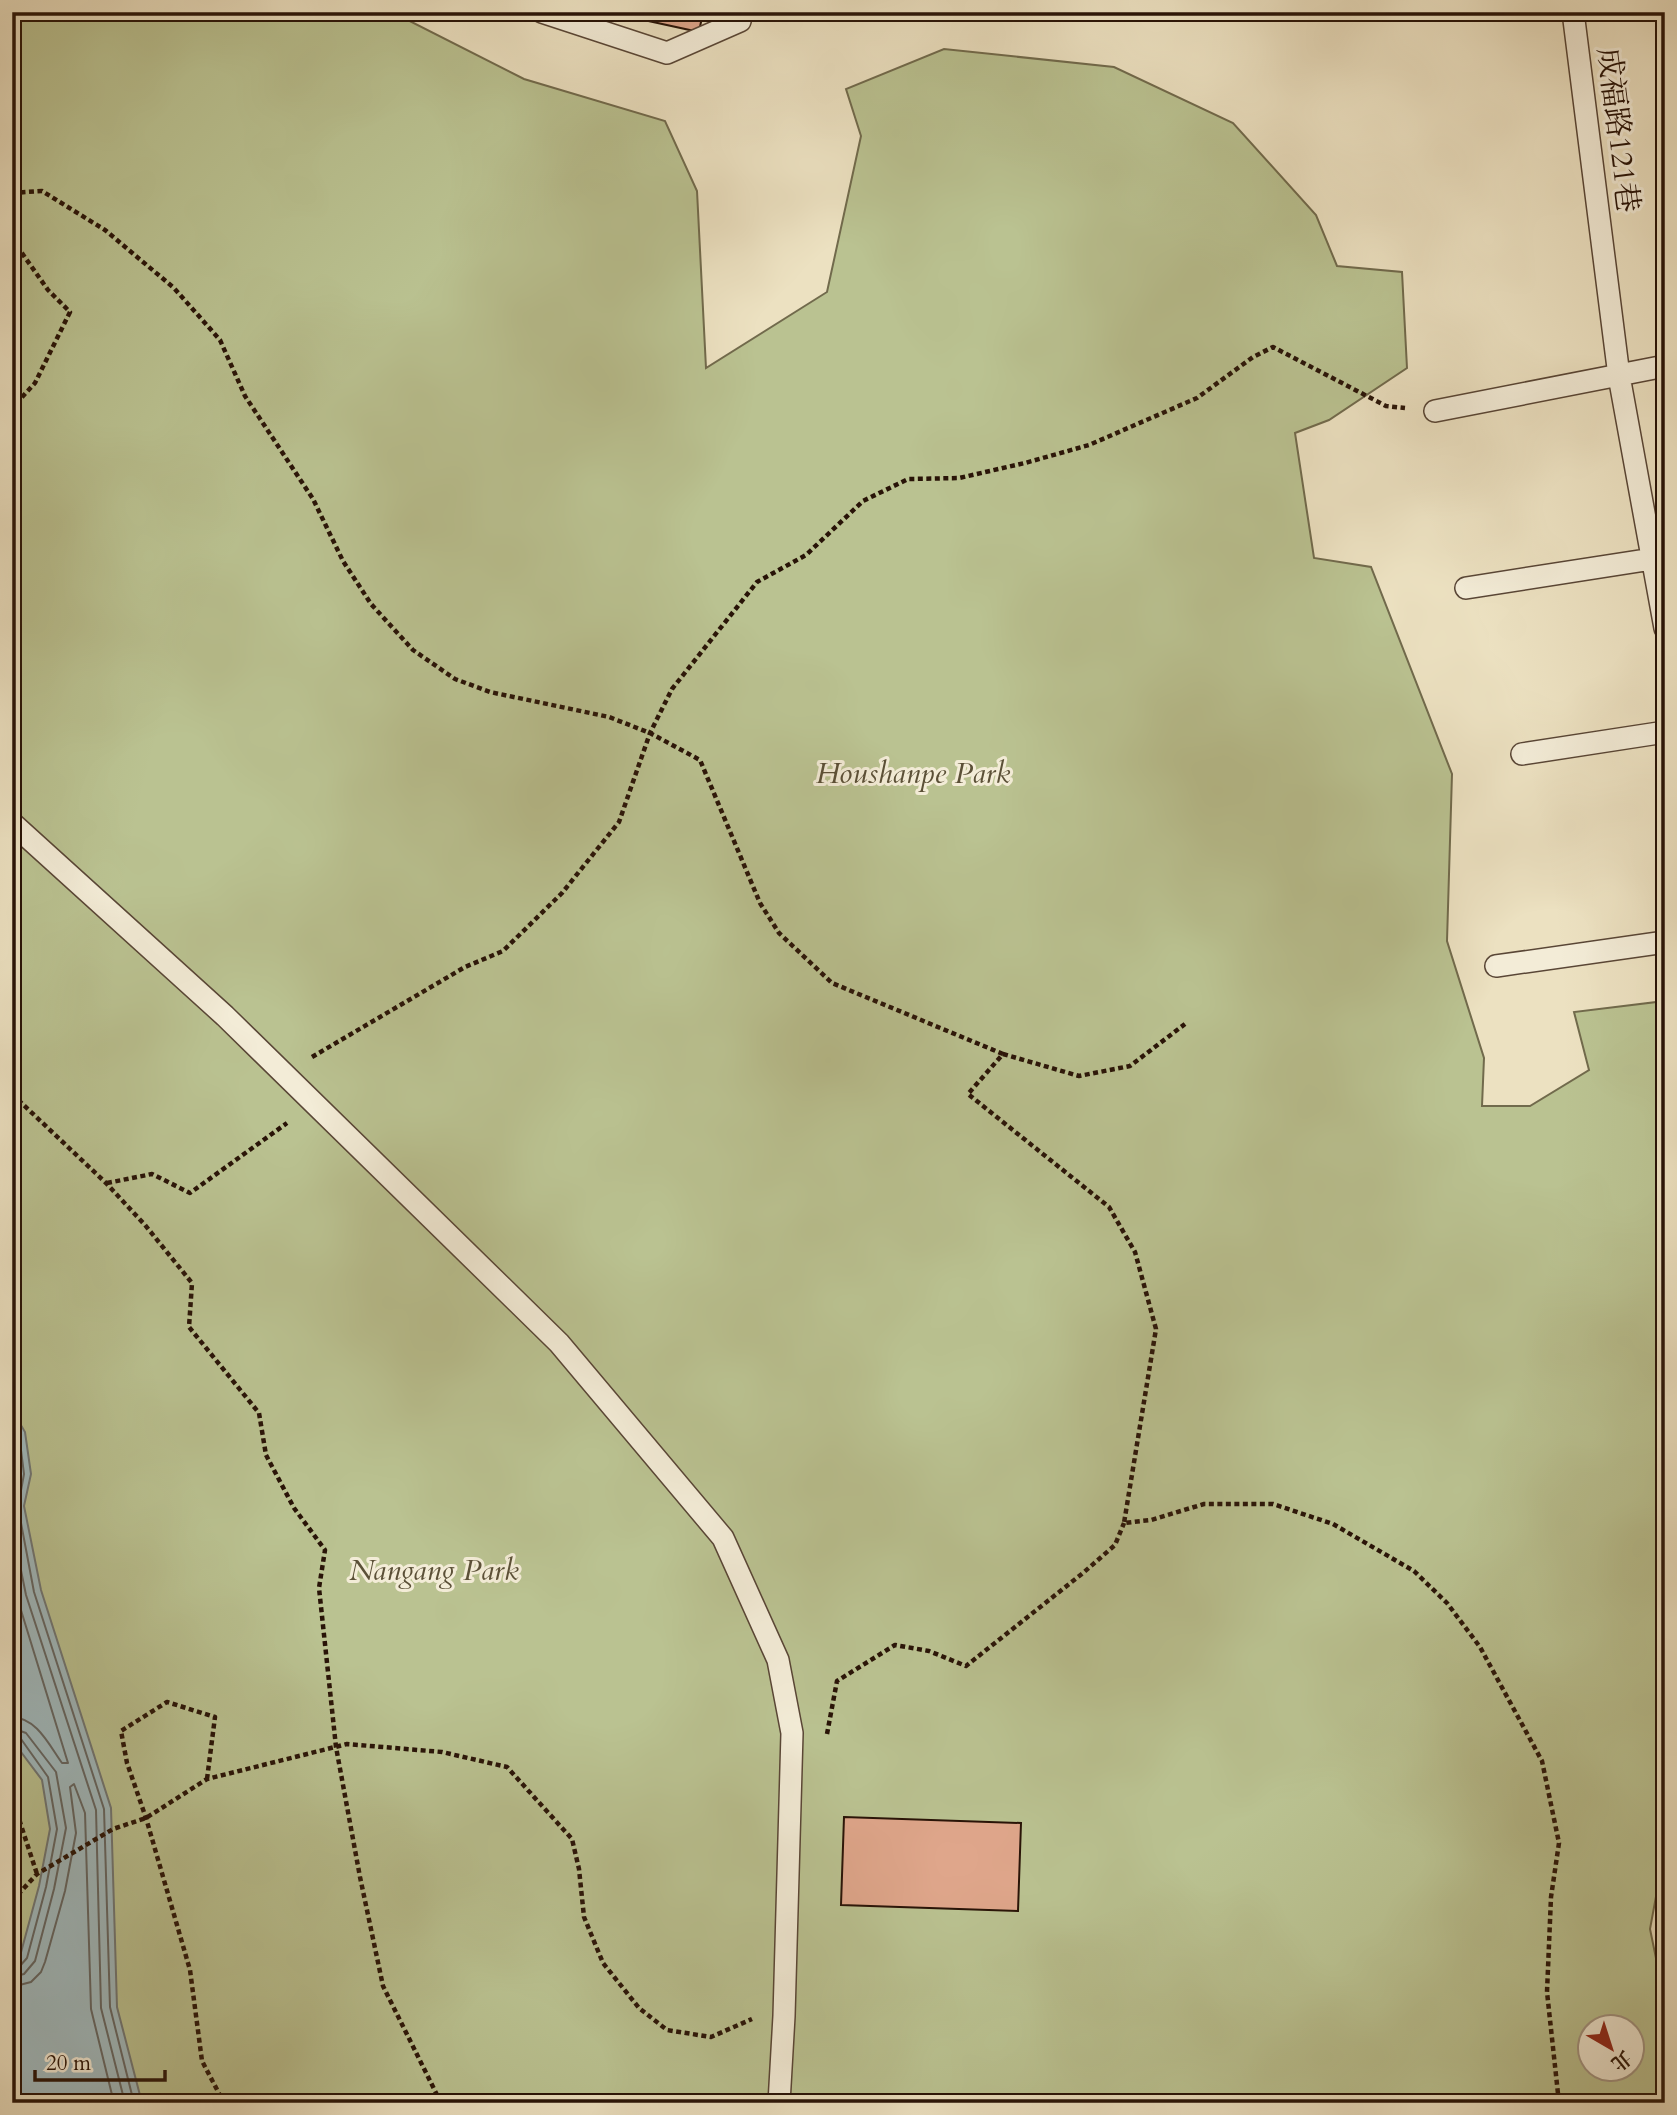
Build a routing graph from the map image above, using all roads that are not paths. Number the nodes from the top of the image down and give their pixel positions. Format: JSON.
{"nodes":[{"id":1,"x":542,"y":12,"type":"edge"},
{"id":2,"x":742,"y":12,"type":"edge"},
{"id":3,"x":1573,"y":12,"type":"edge"},
{"id":4,"x":1665,"y":366,"type":"edge"},
{"id":5,"x":1619,"y":376,"type":"junction"},
{"id":6,"x":1435,"y":411,"type":"road end"},
{"id":7,"x":1658,"y":558,"type":"edge"},
{"id":8,"x":1466,"y":588,"type":"dead end"},
{"id":9,"x":1665,"y":628,"type":"edge"},
{"id":10,"x":1665,"y":732,"type":"edge"},
{"id":11,"x":1522,"y":754,"type":"dead end"},
{"id":12,"x":12,"y":823,"type":"edge"},
{"id":13,"x":1665,"y":942,"type":"edge"},
{"id":14,"x":1496,"y":966,"type":"dead end"},
{"id":15,"x":779,"y":2103,"type":"edge"}],
"edges":[{"from":1,"to":2,"type":"lane"},
{"from":3,"to":5,"type":"lane","name":"成福路121巷"},
{"from":4,"to":5,"type":"lane"},
{"from":5,"to":6,"type":"lane"},
{"from":5,"to":7,"type":"lane","name":"成福路121巷"},
{"from":7,"to":8,"type":"lane"},
{"from":7,"to":9,"type":"lane","name":"成福路121巷"},
{"from":10,"to":11,"type":"lane"},
{"from":12,"to":15,"type":"lane"},
{"from":13,"to":14,"type":"lane"}]}
